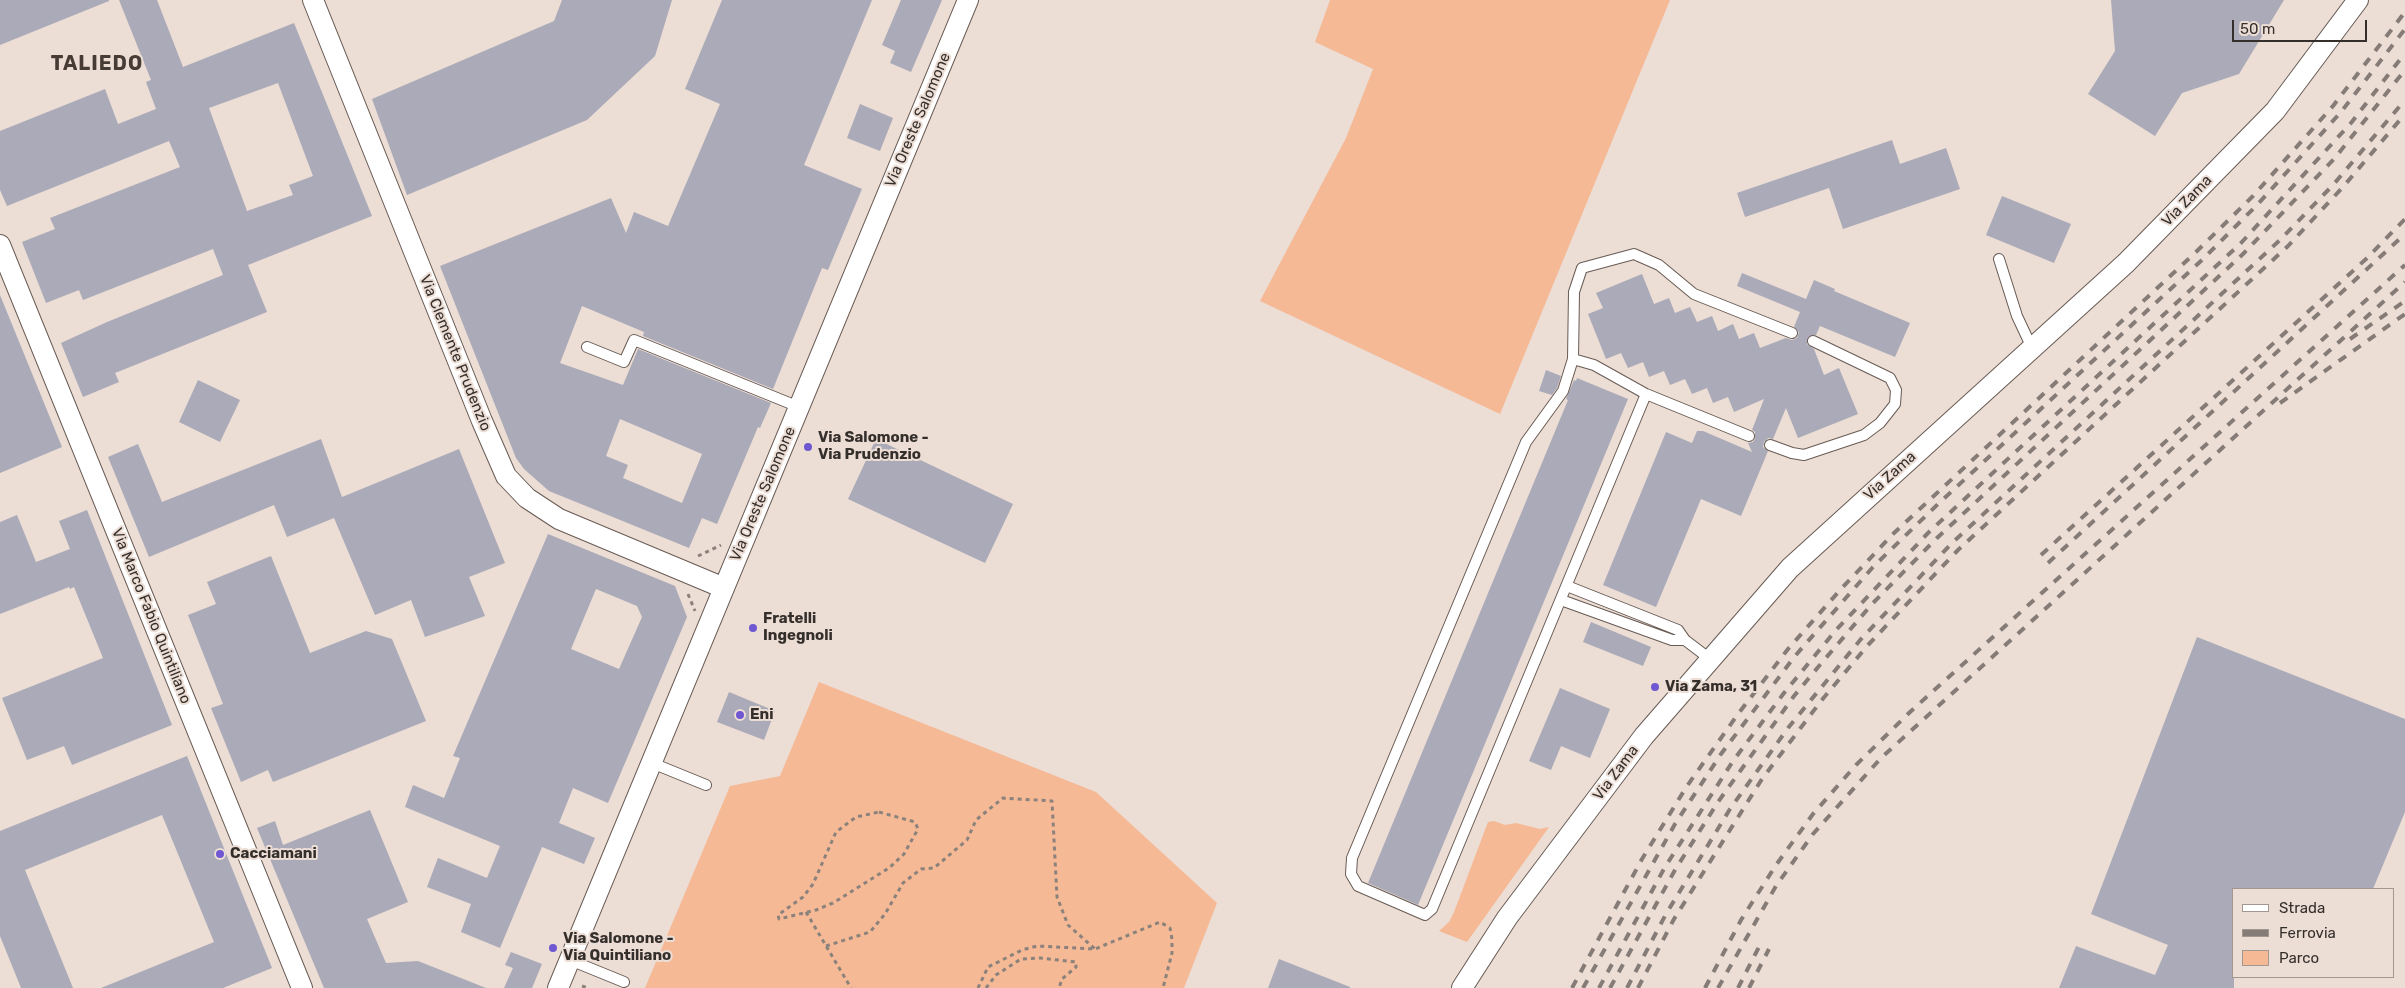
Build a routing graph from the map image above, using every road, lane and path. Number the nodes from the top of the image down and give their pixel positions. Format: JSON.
{"nodes":[{"id":1,"x":313,"y":0,"type":"edge"},
{"id":2,"x":968,"y":0,"type":"edge"},
{"id":3,"x":2358,"y":0,"type":"edge"},
{"id":4,"x":0,"y":245,"type":"edge"},
{"id":5,"x":1999,"y":259,"type":"dead end"},
{"id":6,"x":1792,"y":333,"type":"dead end"},
{"id":7,"x":1813,"y":341,"type":"dead end"},
{"id":8,"x":587,"y":348,"type":"dead end"},
{"id":9,"x":2032,"y":348,"type":"junction"},
{"id":10,"x":1573,"y":359,"type":"junction"},
{"id":11,"x":1646,"y":394,"type":"junction"},
{"id":12,"x":799,"y":407,"type":"junction"},
{"id":13,"x":1749,"y":436,"type":"dead end"},
{"id":14,"x":1770,"y":445,"type":"dead end"},
{"id":15,"x":1567,"y":586,"type":"junction"},
{"id":16,"x":724,"y":588,"type":"junction"},
{"id":17,"x":1561,"y":600,"type":"junction"},
{"id":18,"x":1685,"y":640,"type":"junction"},
{"id":19,"x":1710,"y":659,"type":"junction"},
{"id":20,"x":652,"y":763,"type":"junction"},
{"id":21,"x":706,"y":786,"type":"dead end"},
{"id":22,"x":806,"y":912,"type":"junction"},
{"id":23,"x":826,"y":946,"type":"junction"},
{"id":24,"x":1095,"y":949,"type":"junction"},
{"id":25,"x":570,"y":960,"type":"junction"},
{"id":26,"x":624,"y":982,"type":"dead end"},
{"id":27,"x":582,"y":986,"type":"dead end"},
{"id":28,"x":302,"y":988,"type":"edge"},
{"id":29,"x":558,"y":988,"type":"edge"},
{"id":30,"x":588,"y":988,"type":"edge"},
{"id":31,"x":851,"y":988,"type":"edge"},
{"id":32,"x":978,"y":988,"type":"edge"},
{"id":33,"x":986,"y":988,"type":"edge"},
{"id":34,"x":1059,"y":988,"type":"edge"},
{"id":35,"x":1163,"y":988,"type":"edge"},
{"id":36,"x":1462,"y":988,"type":"edge"}],
"edges":[{"from":1,"to":16,"type":"street","name":"Via Clemente Prudenzio"},
{"from":2,"to":12,"type":"street","name":"Via Oreste Salomone"},
{"from":3,"to":9,"type":"street","name":"Via Zama"},
{"from":4,"to":28,"type":"street","name":"Via Marco Fabio Quintiliano"},
{"from":5,"to":9,"type":"lane"},
{"from":6,"to":10,"type":"lane"},
{"from":7,"to":14,"type":"lane"},
{"from":8,"to":12,"type":"lane"},
{"from":9,"to":19,"type":"street","name":"Via Zama"},
{"from":10,"to":11,"type":"lane"},
{"from":10,"to":17,"type":"lane"},
{"from":11,"to":13,"type":"lane"},
{"from":11,"to":15,"type":"lane"},
{"from":12,"to":16,"type":"street","name":"Via Oreste Salomone"},
{"from":15,"to":17,"type":"lane"},
{"from":15,"to":18,"type":"lane"},
{"from":16,"to":20,"type":"street","name":"Via Oreste Salomone"},
{"from":17,"to":18,"type":"lane"},
{"from":18,"to":19,"type":"lane"},
{"from":19,"to":36,"type":"street","name":"Via Zama"},
{"from":20,"to":21,"type":"lane"},
{"from":20,"to":25,"type":"street","name":"Via Oreste Salomone"},
{"from":22,"to":22,"type":"path"},
{"from":22,"to":23,"type":"path"},
{"from":23,"to":24,"type":"path"},
{"from":23,"to":31,"type":"path"},
{"from":24,"to":32,"type":"path"},
{"from":24,"to":35,"type":"path"},
{"from":25,"to":26,"type":"lane"},
{"from":25,"to":29,"type":"street","name":"Via Oreste Salomone"},
{"from":27,"to":30,"type":"path"},
{"from":33,"to":34,"type":"path"}]}
